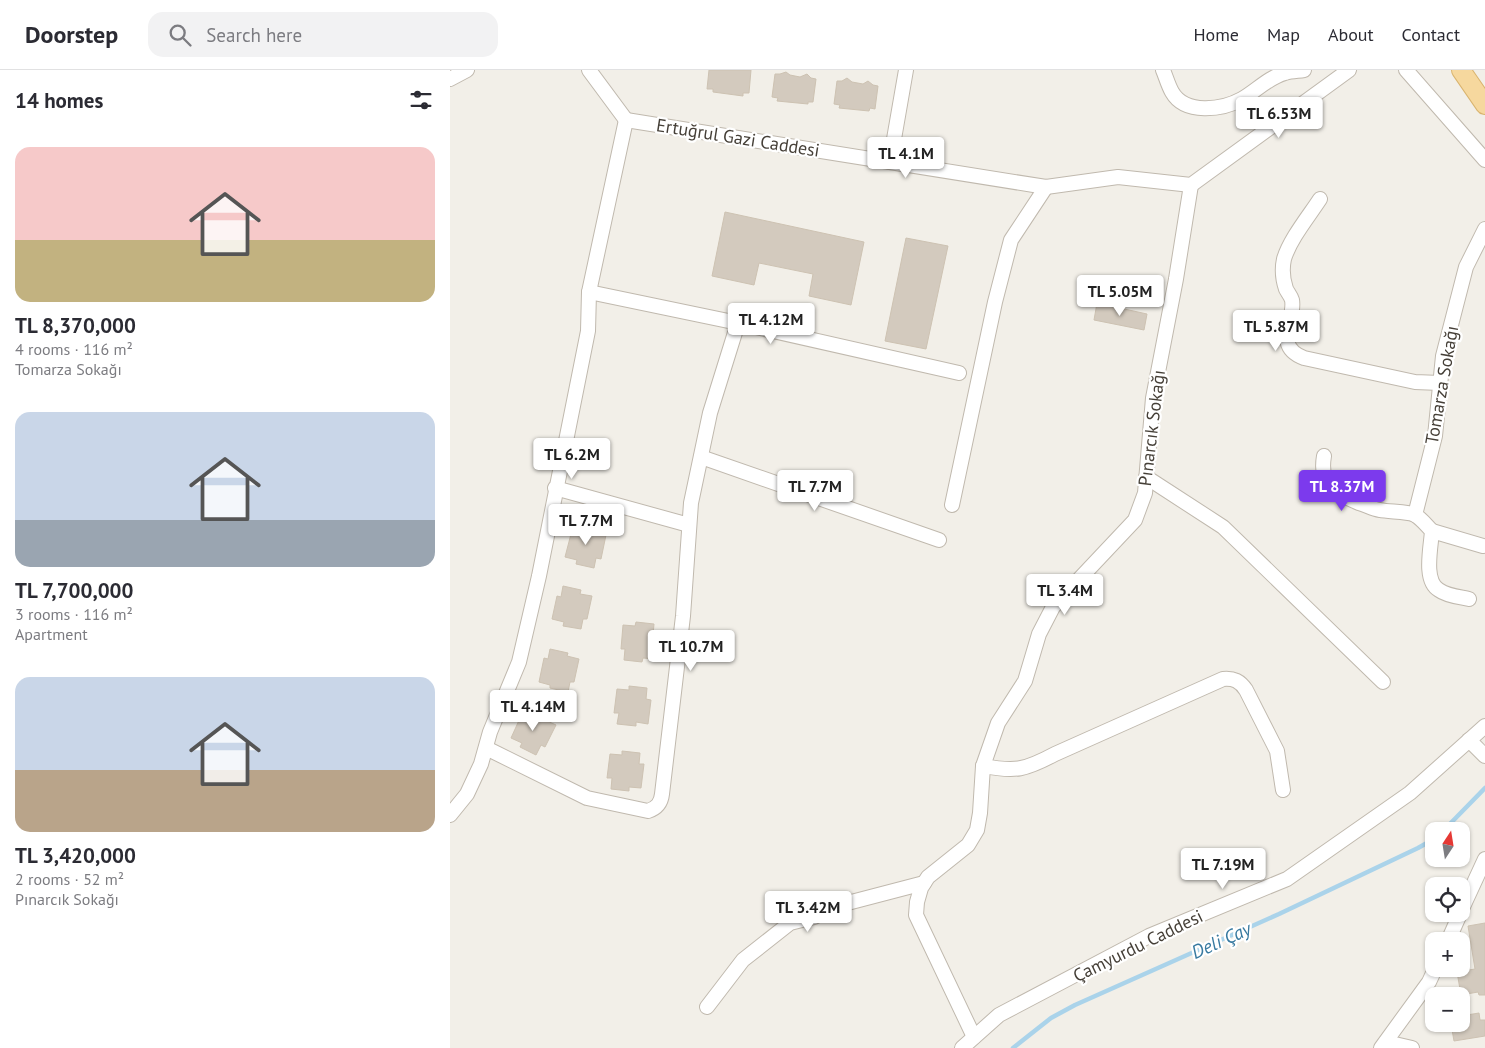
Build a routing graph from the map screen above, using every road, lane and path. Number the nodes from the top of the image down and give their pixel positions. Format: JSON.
{"nodes":[{"id":1,"x":467,"y":70,"type":"edge"},
{"id":2,"x":589,"y":70,"type":"edge"},
{"id":3,"x":906,"y":70,"type":"edge"},
{"id":4,"x":1163,"y":70,"type":"edge"},
{"id":5,"x":1304,"y":70,"type":"edge"},
{"id":6,"x":1406,"y":70,"type":"edge"},
{"id":7,"x":1461,"y":70,"type":"edge"},
{"id":8,"x":1341,"y":72,"type":"edge"},
{"id":9,"x":450,"y":79,"type":"edge"},
{"id":10,"x":1485,"y":105,"type":"edge"},
{"id":11,"x":626,"y":120,"type":"junction"},
{"id":12,"x":1485,"y":160,"type":"edge"},
{"id":13,"x":890,"y":162,"type":"junction"},
{"id":14,"x":1191,"y":185,"type":"junction"},
{"id":15,"x":1046,"y":187,"type":"junction"},
{"id":16,"x":1320,"y":199,"type":"dead end"},
{"id":17,"x":1485,"y":229,"type":"edge"},
{"id":18,"x":589,"y":292,"type":"junction"},
{"id":19,"x":738,"y":323,"type":"junction"},
{"id":20,"x":958,"y":373,"type":"dead end"},
{"id":21,"x":1440,"y":383,"type":"junction"},
{"id":22,"x":1324,"y":456,"type":"dead end"},
{"id":23,"x":701,"y":457,"type":"junction"},
{"id":24,"x":1146,"y":477,"type":"junction"},
{"id":25,"x":555,"y":488,"type":"junction"},
{"id":26,"x":952,"y":505,"type":"dead end"},
{"id":27,"x":1415,"y":514,"type":"junction"},
{"id":28,"x":689,"y":525,"type":"junction"},
{"id":29,"x":1432,"y":531,"type":"junction"},
{"id":30,"x":940,"y":540,"type":"dead end"},
{"id":31,"x":1483,"y":546,"type":"dead end"},
{"id":32,"x":1469,"y":599,"type":"dead end"},
{"id":33,"x":1383,"y":682,"type":"dead end"},
{"id":34,"x":1485,"y":726,"type":"edge"},
{"id":35,"x":1469,"y":740,"type":"junction"},
{"id":36,"x":486,"y":748,"type":"junction"},
{"id":37,"x":1485,"y":756,"type":"edge"},
{"id":38,"x":982,"y":766,"type":"junction"},
{"id":39,"x":1283,"y":790,"type":"dead end"},
{"id":40,"x":450,"y":815,"type":"edge"},
{"id":41,"x":1485,"y":859,"type":"edge"},
{"id":42,"x":924,"y":883,"type":"junction"},
{"id":43,"x":1470,"y":893,"type":"edge"},
{"id":44,"x":1432,"y":977,"type":"edge"},
{"id":45,"x":707,"y":1008,"type":"dead end"},
{"id":46,"x":974,"y":1037,"type":"junction"},
{"id":47,"x":1384,"y":1045,"type":"edge"},
{"id":48,"x":962,"y":1048,"type":"edge"},
{"id":49,"x":1412,"y":1048,"type":"edge"}],
"edges":[{"from":1,"to":9,"type":"street"},
{"from":2,"to":11,"type":"street"},
{"from":3,"to":13,"type":"street"},
{"from":4,"to":5,"type":"street"},
{"from":6,"to":12,"type":"street"},
{"from":7,"to":10,"type":"main road"},
{"from":8,"to":14,"type":"street"},
{"from":11,"to":13,"type":"street","name":"Ertuğrul Gazi Caddesi"},
{"from":11,"to":18,"type":"street"},
{"from":13,"to":15,"type":"street","name":"Ertuğrul Gazi Caddesi"},
{"from":14,"to":15,"type":"street","name":"Ertuğrul Gazi Caddesi"},
{"from":14,"to":24,"type":"street","name":"Pınarcık Sokağı"},
{"from":15,"to":26,"type":"street"},
{"from":16,"to":21,"type":"street"},
{"from":17,"to":21,"type":"street","name":"Tomarza Sokağı"},
{"from":18,"to":19,"type":"street"},
{"from":18,"to":25,"type":"street"},
{"from":19,"to":20,"type":"street"},
{"from":19,"to":23,"type":"street"},
{"from":21,"to":27,"type":"street","name":"Tomarza Sokağı"},
{"from":22,"to":27,"type":"street"},
{"from":23,"to":28,"type":"street"},
{"from":23,"to":30,"type":"street"},
{"from":24,"to":33,"type":"street"},
{"from":24,"to":38,"type":"street","name":"Pınarcık Sokağı"},
{"from":25,"to":28,"type":"street"},
{"from":25,"to":36,"type":"street"},
{"from":27,"to":29,"type":"street"},
{"from":28,"to":36,"type":"street"},
{"from":29,"to":31,"type":"street"},
{"from":29,"to":32,"type":"street"},
{"from":34,"to":35,"type":"street","name":"Çamyurdu Caddesi"},
{"from":35,"to":37,"type":"street"},
{"from":35,"to":46,"type":"street","name":"Çamyurdu Caddesi"},
{"from":36,"to":40,"type":"street"},
{"from":38,"to":39,"type":"street"},
{"from":38,"to":42,"type":"street","name":"Pınarcık Sokağı"},
{"from":41,"to":43,"type":"street"},
{"from":42,"to":45,"type":"street"},
{"from":42,"to":46,"type":"street","name":"Pınarcık Sokağı"},
{"from":44,"to":47,"type":"street"},
{"from":46,"to":48,"type":"street","name":"Çamyurdu Caddesi"},
{"from":47,"to":49,"type":"street"}]}
